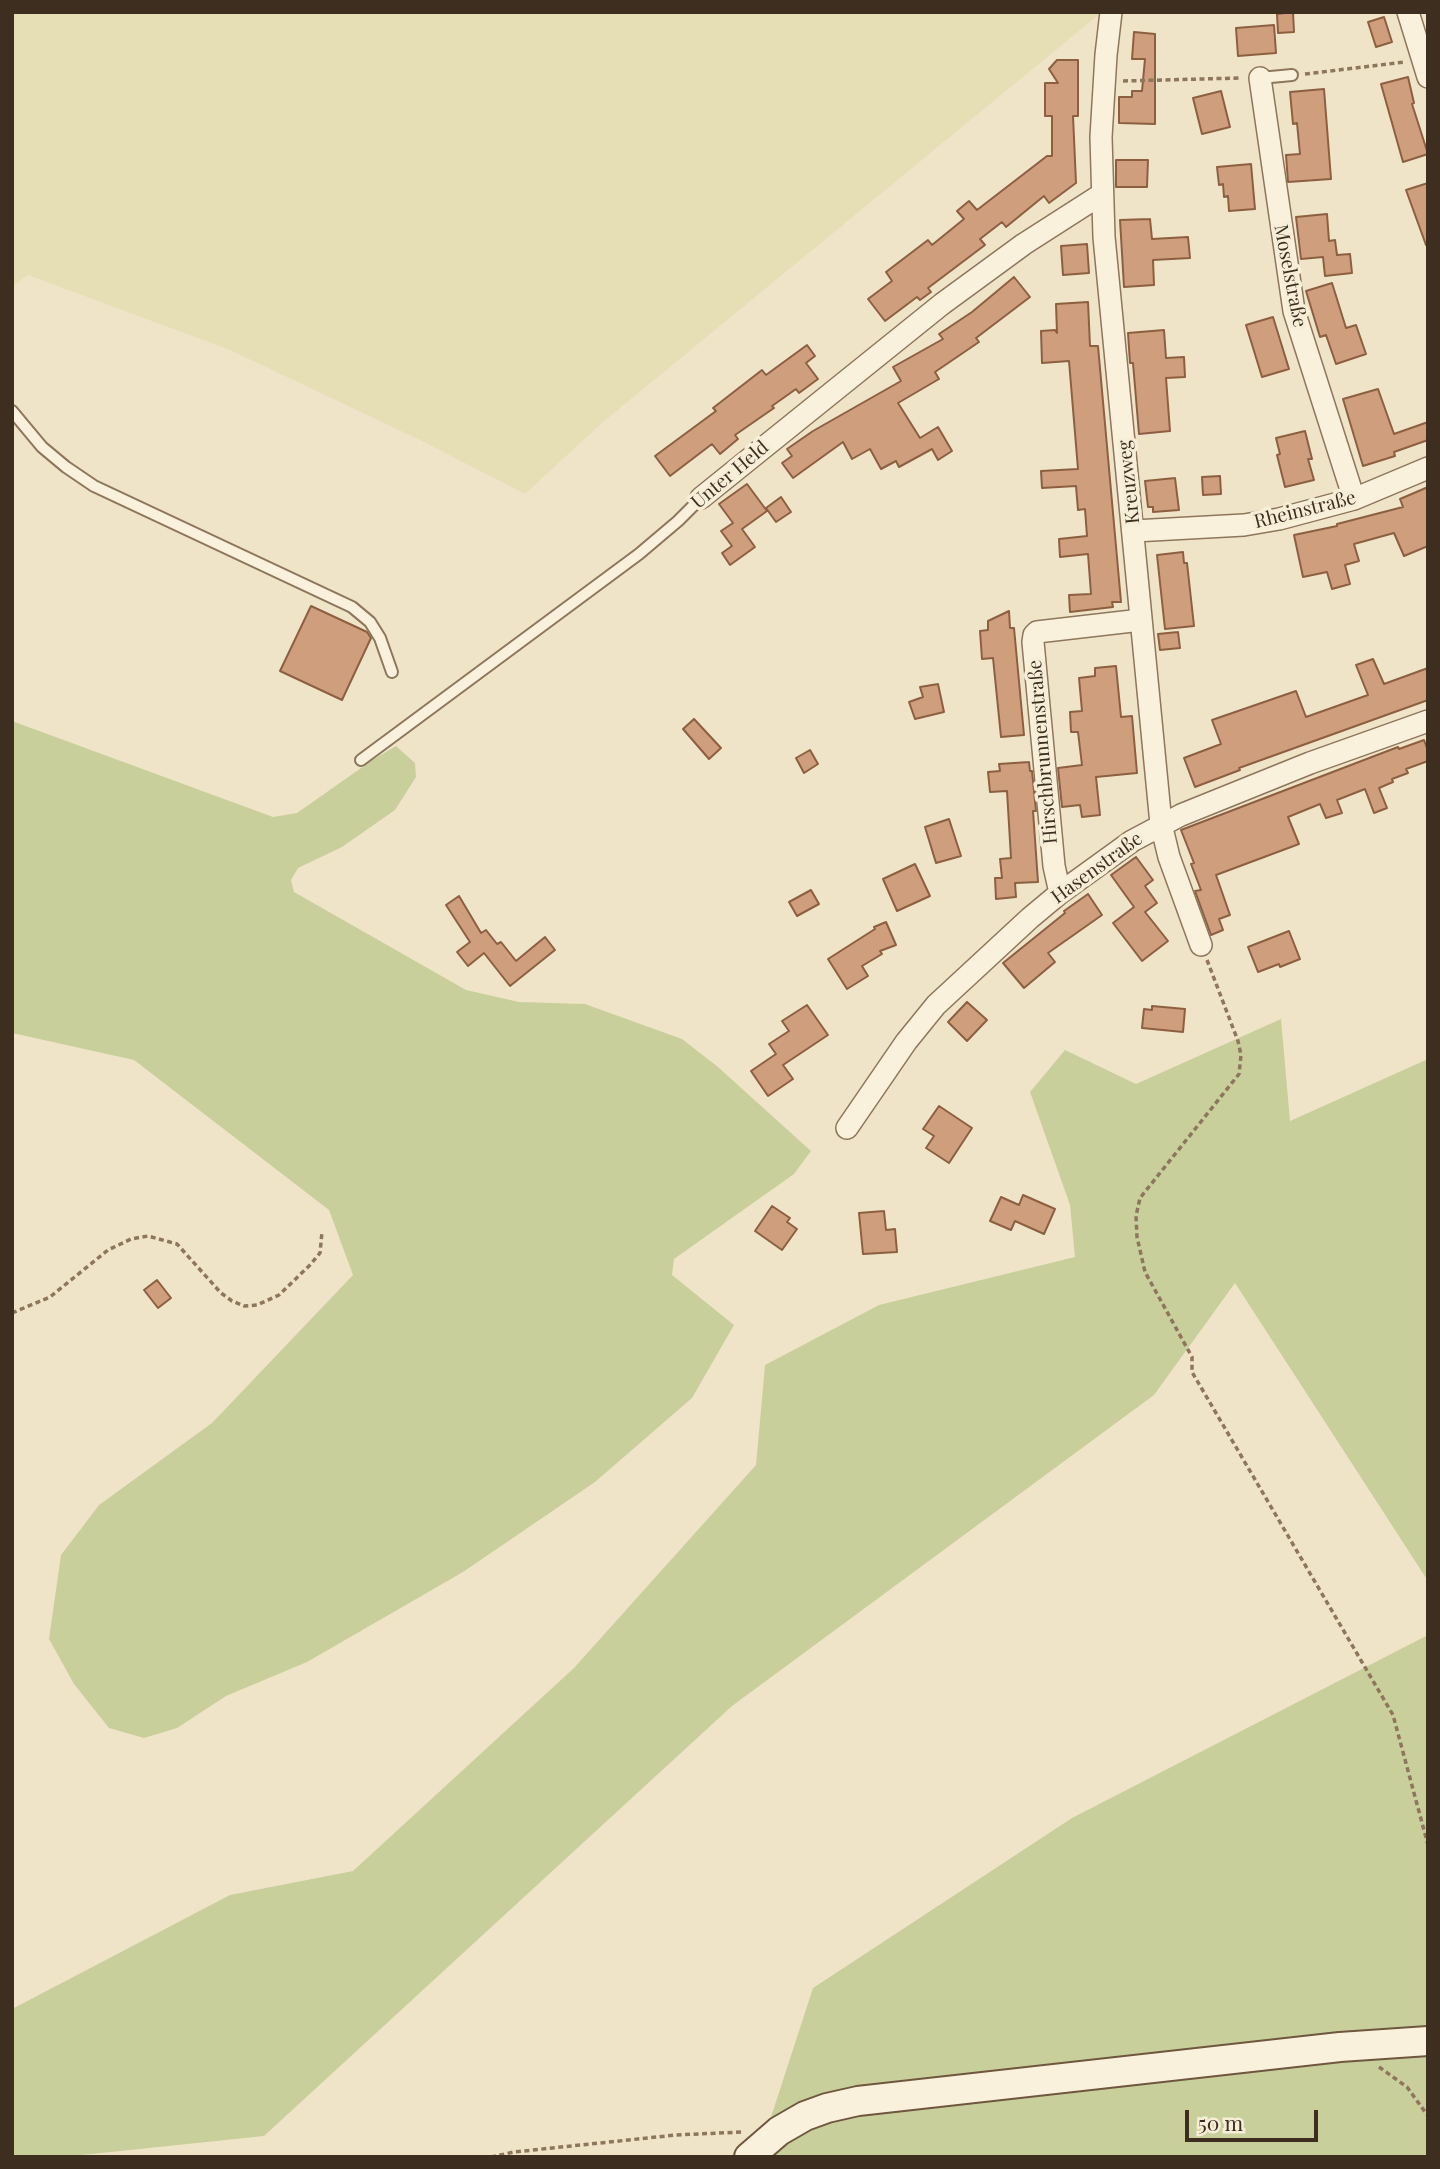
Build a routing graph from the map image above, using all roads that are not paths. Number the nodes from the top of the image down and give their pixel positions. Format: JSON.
{"nodes":[{"id":1,"x":1111,"y":12,"type":"edge"},
{"id":2,"x":1408,"y":12,"type":"edge"},
{"id":3,"x":1425,"y":69,"type":"edge"},
{"id":4,"x":1292,"y":75,"type":"road end"},
{"id":5,"x":1261,"y":78,"type":"joint"},
{"id":6,"x":1102,"y":194,"type":"junction"},
{"id":7,"x":12,"y":411,"type":"edge"},
{"id":8,"x":1428,"y":468,"type":"edge"},
{"id":9,"x":701,"y":498,"type":"joint"},
{"id":10,"x":1354,"y":499,"type":"junction"},
{"id":11,"x":1134,"y":531,"type":"junction"},
{"id":12,"x":1141,"y":620,"type":"junction"},
{"id":13,"x":392,"y":672,"type":"dead end"},
{"id":14,"x":1428,"y":721,"type":"edge"},
{"id":15,"x":361,"y":760,"type":"dead end"},
{"id":16,"x":1161,"y":824,"type":"junction"},
{"id":17,"x":1060,"y":893,"type":"junction"},
{"id":18,"x":1201,"y":945,"type":"road end"},
{"id":19,"x":847,"y":1128,"type":"dead end"},
{"id":20,"x":1428,"y":2041,"type":"edge"},
{"id":21,"x":749,"y":2157,"type":"edge"}],
"edges":[{"from":1,"to":6,"type":"street","name":"Kreuzweg"},
{"from":2,"to":3,"type":"street"},
{"from":4,"to":5,"type":"lane"},
{"from":5,"to":10,"type":"street","name":"Moselstraße"},
{"from":6,"to":9,"type":"street","name":"Unter Held"},
{"from":6,"to":11,"type":"street","name":"Kreuzweg"},
{"from":7,"to":13,"type":"lane"},
{"from":8,"to":10,"type":"street","name":"Rheinstraße"},
{"from":9,"to":15,"type":"lane","name":"Unter Held"},
{"from":10,"to":11,"type":"street","name":"Rheinstraße"},
{"from":11,"to":12,"type":"street","name":"Kreuzweg"},
{"from":12,"to":16,"type":"street","name":"Kreuzweg"},
{"from":12,"to":17,"type":"street","name":"Hirschbrunnenstraße"},
{"from":14,"to":16,"type":"street","name":"Hasenstraße"},
{"from":16,"to":17,"type":"street","name":"Hasenstraße"},
{"from":16,"to":18,"type":"street","name":"Kreuzweg"},
{"from":17,"to":19,"type":"street","name":"Hasenstraße"},
{"from":20,"to":21,"type":"main road"}]}
